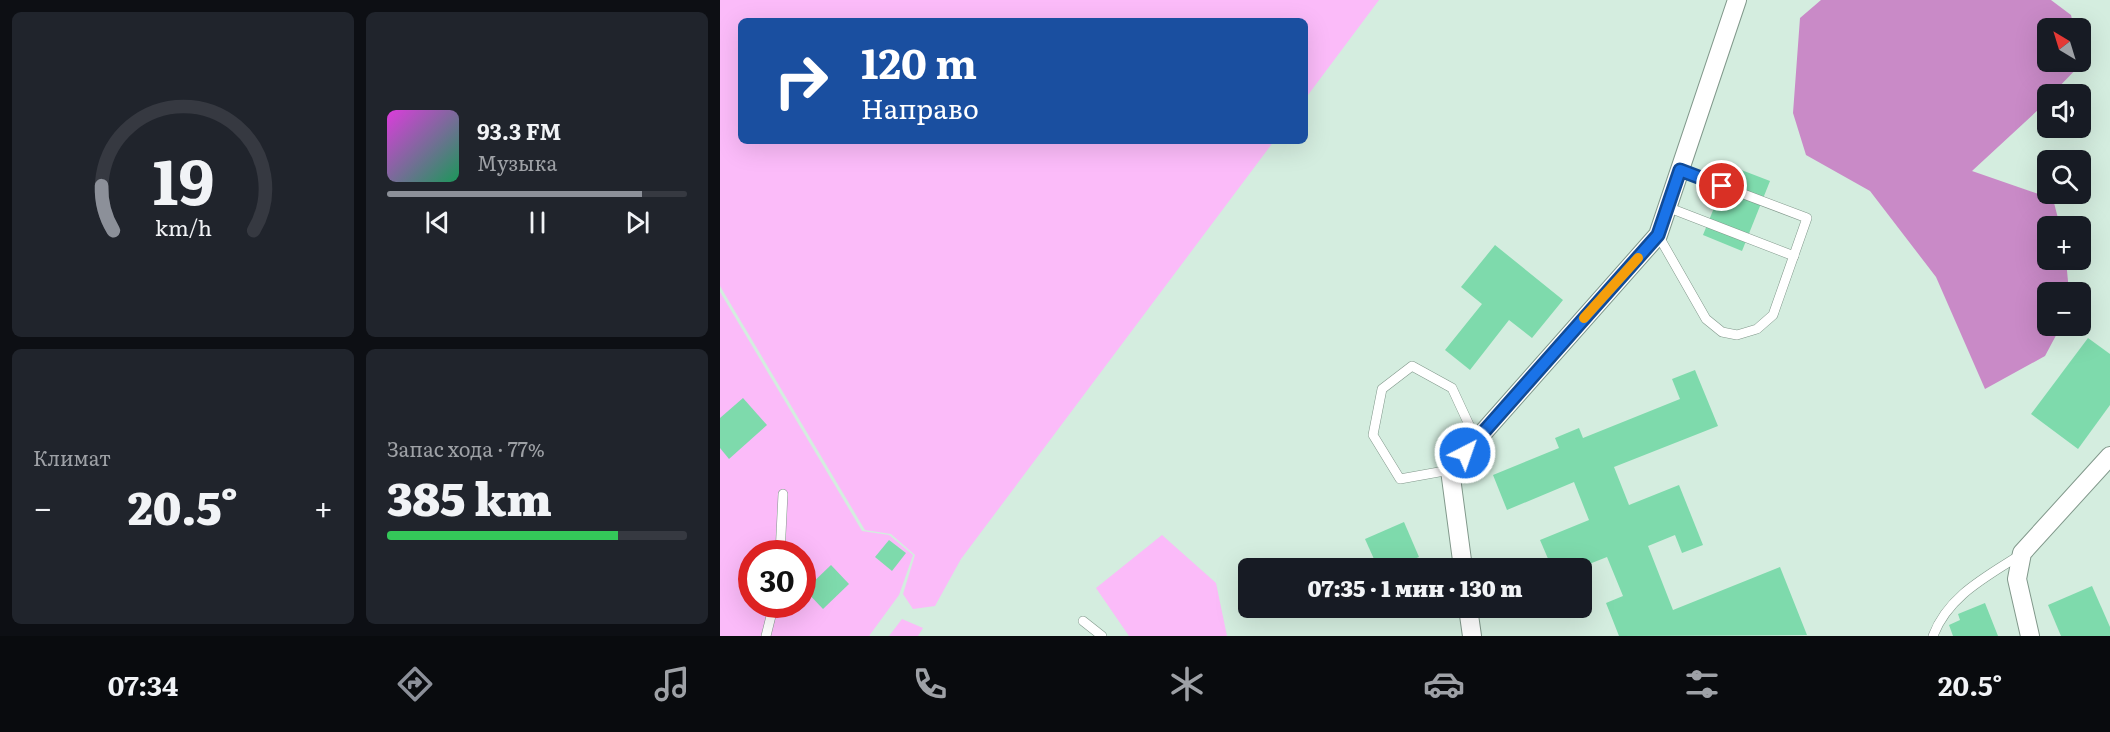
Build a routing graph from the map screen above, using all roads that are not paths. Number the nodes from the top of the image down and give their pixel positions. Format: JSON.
{"nodes":[{"id":1,"x":1737,"y":0,"type":"edge"},
{"id":2,"x":1680,"y":170,"type":"junction"},
{"id":3,"x":1667,"y":207,"type":"junction"},
{"id":4,"x":1658,"y":235,"type":"junction"},
{"id":5,"x":1794,"y":256,"type":"junction"},
{"id":6,"x":1480,"y":436,"type":"junction"},
{"id":7,"x":2110,"y":456,"type":"edge"},
{"id":8,"x":1450,"y":470,"type":"junction"},
{"id":9,"x":783,"y":494,"type":"dead end"},
{"id":10,"x":781,"y":540,"type":"edge"},
{"id":11,"x":2022,"y":553,"type":"junction"},
{"id":12,"x":1462,"y":558,"type":"edge"},
{"id":13,"x":770,"y":618,"type":"edge"},
{"id":14,"x":1469,"y":618,"type":"edge"},
{"id":15,"x":1083,"y":621,"type":"dead end"},
{"id":16,"x":766,"y":636,"type":"edge"},
{"id":17,"x":1102,"y":636,"type":"edge"},
{"id":18,"x":1472,"y":636,"type":"edge"},
{"id":19,"x":1933,"y":636,"type":"edge"},
{"id":20,"x":2030,"y":636,"type":"edge"}],
"edges":[{"from":1,"to":2,"type":"street"},
{"from":2,"to":3,"type":"street"},
{"from":2,"to":5,"type":"lane"},
{"from":3,"to":4,"type":"street"},
{"from":3,"to":5,"type":"lane"},
{"from":4,"to":5,"type":"lane"},
{"from":4,"to":6,"type":"street"},
{"from":6,"to":8,"type":"street"},
{"from":6,"to":8,"type":"lane"},
{"from":7,"to":11,"type":"street"},
{"from":8,"to":12,"type":"street"},
{"from":9,"to":10,"type":"lane"},
{"from":11,"to":19,"type":"lane"},
{"from":11,"to":20,"type":"street"},
{"from":13,"to":16,"type":"lane"},
{"from":14,"to":18,"type":"street"},
{"from":15,"to":17,"type":"lane"}]}
